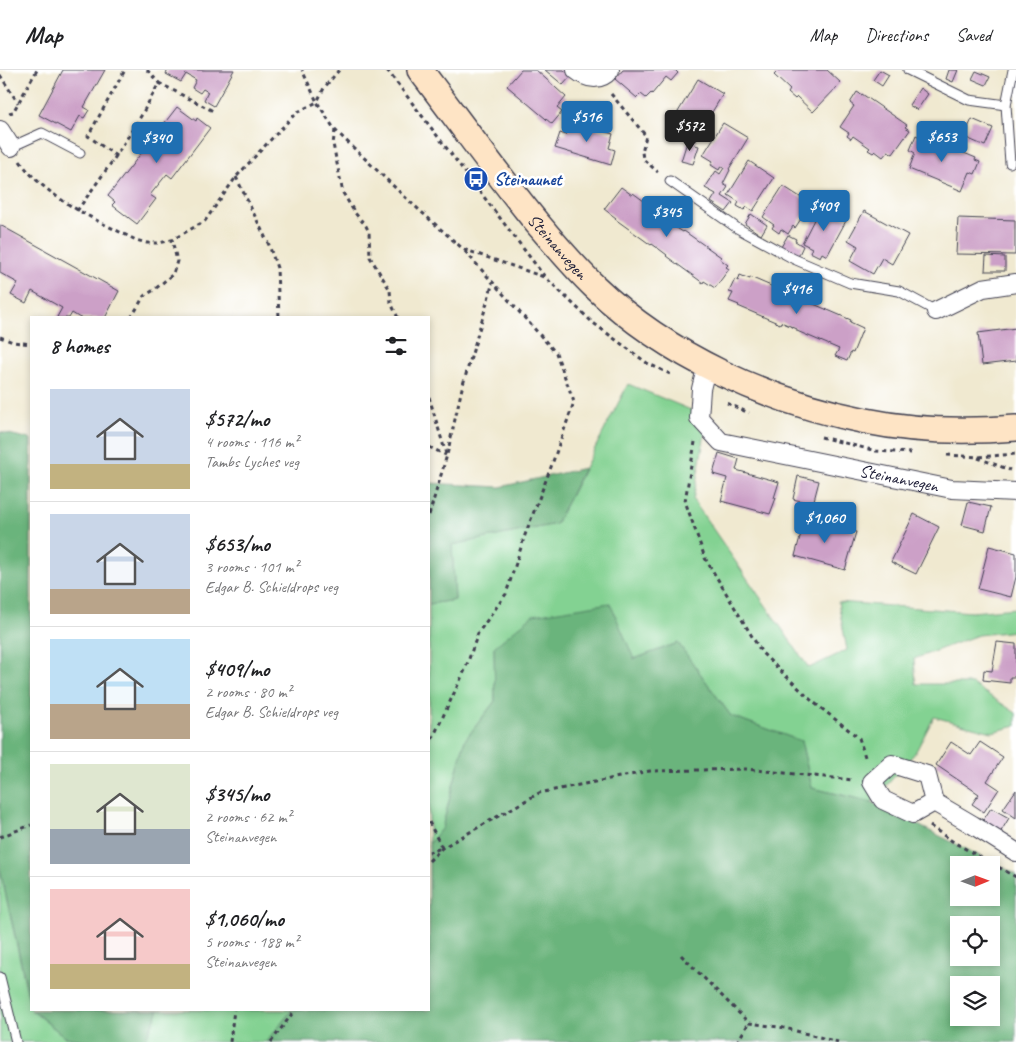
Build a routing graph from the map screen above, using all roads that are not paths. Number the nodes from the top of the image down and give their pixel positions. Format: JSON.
{"nodes":[{"id":1,"x":420,"y":70,"type":"edge"},
{"id":2,"x":576,"y":70,"type":"edge"},
{"id":3,"x":610,"y":70,"type":"edge"},
{"id":4,"x":908,"y":70,"type":"edge"},
{"id":5,"x":1013,"y":70,"type":"edge"},
{"id":6,"x":1006,"y":105,"type":"junction"},
{"id":7,"x":2,"y":122,"type":"edge"},
{"id":8,"x":11,"y":147,"type":"joint"},
{"id":9,"x":80,"y":153,"type":"dead end"},
{"id":10,"x":1010,"y":163,"type":"dead end"},
{"id":11,"x":670,"y":181,"type":"road end"},
{"id":12,"x":1016,"y":283,"type":"edge"},
{"id":13,"x":936,"y":311,"type":"joint"},
{"id":14,"x":707,"y":365,"type":"junction"},
{"id":15,"x":1016,"y":428,"type":"edge"},
{"id":16,"x":1016,"y":492,"type":"edge"},
{"id":17,"x":934,"y":802,"type":"junction"},
{"id":18,"x":1016,"y":852,"type":"edge"},
{"id":19,"x":0,"y":977,"type":"edge"},
{"id":20,"x":16,"y":1042,"type":"edge"}],
"edges":[{"from":1,"to":14,"type":"main road","name":"Steinanvegen"},
{"from":2,"to":3,"type":"street"},
{"from":4,"to":6,"type":"lane"},
{"from":5,"to":6,"type":"lane"},
{"from":6,"to":10,"type":"lane"},
{"from":7,"to":8,"type":"street"},
{"from":8,"to":9,"type":"lane"},
{"from":11,"to":13,"type":"lane"},
{"from":12,"to":13,"type":"street"},
{"from":14,"to":15,"type":"main road","name":"Steinanvegen"},
{"from":14,"to":16,"type":"street","name":"Steinanvegen"},
{"from":17,"to":17,"type":"street"},
{"from":17,"to":18,"type":"street"},
{"from":19,"to":20,"type":"lane"}]}
